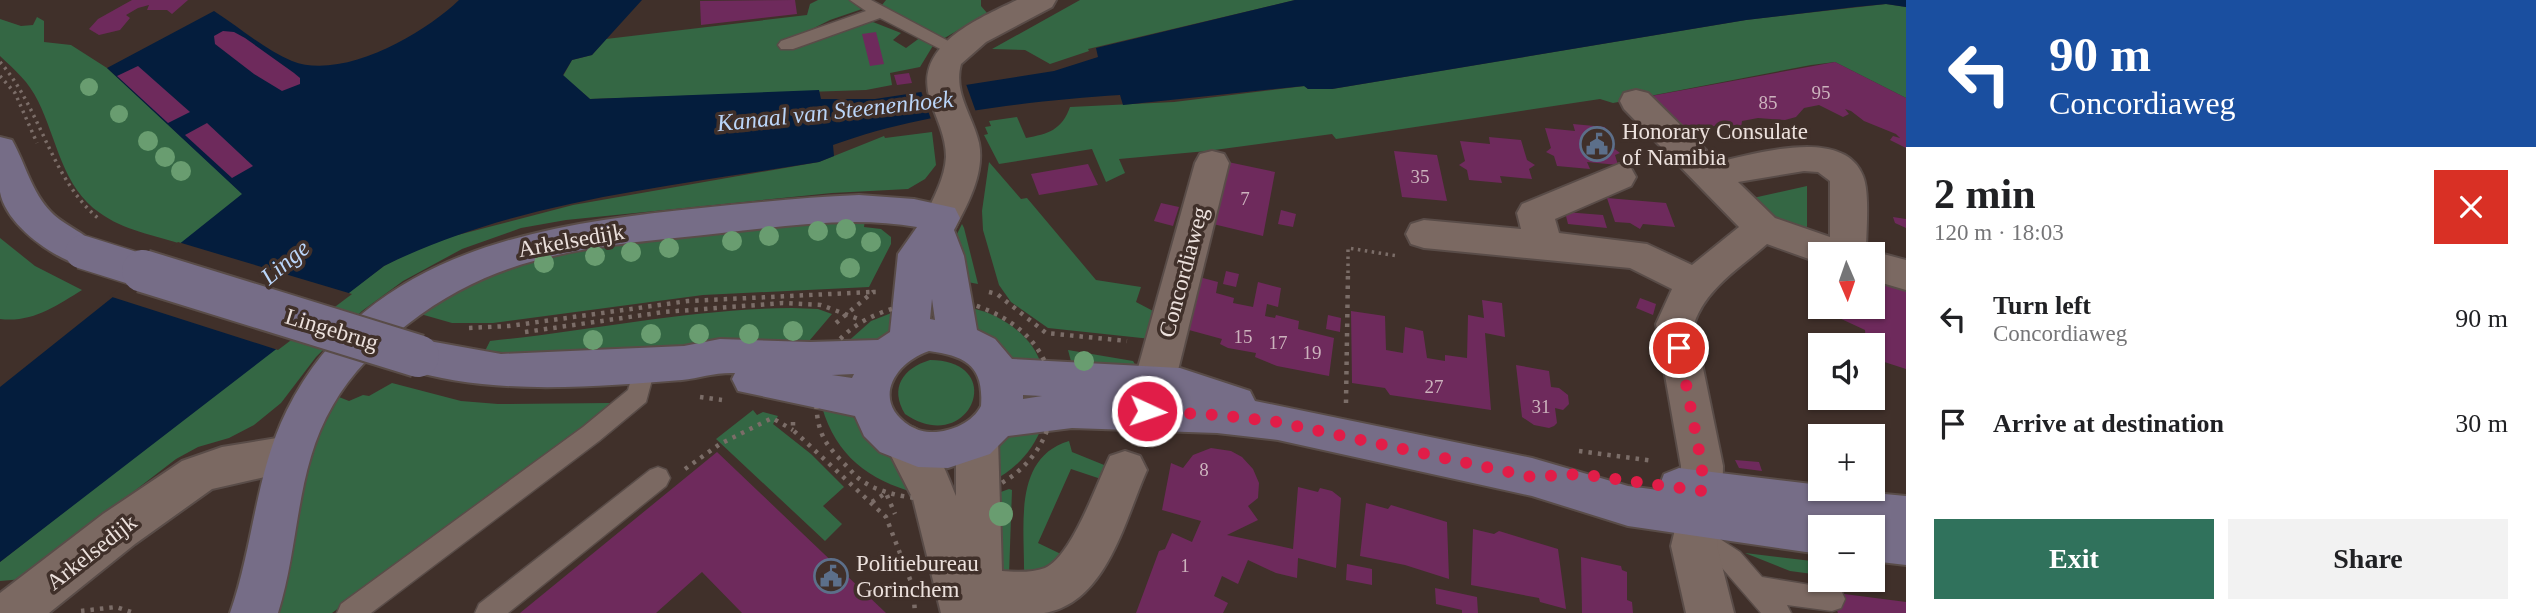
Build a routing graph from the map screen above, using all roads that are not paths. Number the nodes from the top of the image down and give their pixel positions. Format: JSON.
{"nodes":[{"id":1,"x":858,"y":0,"type":"edge"},
{"id":2,"x":1041,"y":0,"type":"edge"},
{"id":3,"x":883,"y":12,"type":"junction"},
{"id":4,"x":787,"y":46,"type":"dead end"},
{"id":5,"x":950,"y":84,"type":"junction"},
{"id":6,"x":1636,"y":101,"type":"dead end"},
{"id":7,"x":0,"y":149,"type":"edge"},
{"id":8,"x":1212,"y":163,"type":"dead end"},
{"id":9,"x":1619,"y":177,"type":"dead end"},
{"id":10,"x":1710,"y":177,"type":"junction"},
{"id":11,"x":939,"y":225,"type":"junction"},
{"id":12,"x":1762,"y":228,"type":"junction"},
{"id":13,"x":1848,"y":242,"type":"edge"},
{"id":14,"x":1808,"y":244,"type":"edge"},
{"id":15,"x":1415,"y":246,"type":"road end"},
{"id":16,"x":1544,"y":246,"type":"junction"},
{"id":17,"x":1885,"y":269,"type":"edge"},
{"id":18,"x":1906,"y":275,"type":"edge"},
{"id":19,"x":1696,"y":285,"type":"junction"},
{"id":20,"x":961,"y":339,"type":"junction"},
{"id":21,"x":897,"y":348,"type":"junction"},
{"id":22,"x":665,"y":364,"type":"junction"},
{"id":23,"x":1000,"y":372,"type":"junction"},
{"id":24,"x":1155,"y":381,"type":"junction"},
{"id":25,"x":869,"y":403,"type":"junction"},
{"id":26,"x":986,"y":429,"type":"junction"},
{"id":27,"x":906,"y":444,"type":"junction"},
{"id":28,"x":289,"y":455,"type":"junction"},
{"id":29,"x":1125,"y":470,"type":"dead end"},
{"id":30,"x":667,"y":477,"type":"road end"},
{"id":31,"x":1700,"y":502,"type":"junction"},
{"id":32,"x":1906,"y":516,"type":"edge"},
{"id":33,"x":1808,"y":530,"type":"edge"},
{"id":34,"x":1885,"y":542,"type":"edge"},
{"id":35,"x":1906,"y":544,"type":"edge"},
{"id":36,"x":1757,"y":588,"type":"junction"},
{"id":37,"x":1832,"y":599,"type":"dead end"},
{"id":38,"x":971,"y":603,"type":"edge"},
{"id":39,"x":12,"y":613,"type":"edge"},
{"id":40,"x":254,"y":613,"type":"edge"},
{"id":41,"x":350,"y":613,"type":"edge"},
{"id":42,"x":488,"y":613,"type":"edge"},
{"id":43,"x":1710,"y":613,"type":"edge"},
{"id":44,"x":1778,"y":613,"type":"edge"}],
"edges":[{"from":1,"to":3,"type":"lane"},
{"from":2,"to":5,"type":"street"},
{"from":3,"to":4,"type":"lane"},
{"from":3,"to":5,"type":"lane"},
{"from":5,"to":11,"type":"street"},
{"from":6,"to":10,"type":"street"},
{"from":7,"to":22,"type":"main road","name":"Lingebrug","bridge":true},
{"from":8,"to":24,"type":"street","name":"Concordiaweg"},
{"from":9,"to":16,"type":"street"},
{"from":10,"to":12,"type":"street"},
{"from":10,"to":13,"type":"street"},
{"from":11,"to":20,"type":"main road"},
{"from":11,"to":21,"type":"main road"},
{"from":11,"to":28,"type":"main road","name":"Arkelsedijk"},
{"from":12,"to":14,"type":"street"},
{"from":12,"to":19,"type":"street"},
{"from":15,"to":16,"type":"street"},
{"from":16,"to":19,"type":"street"},
{"from":17,"to":18,"type":"street"},
{"from":19,"to":31,"type":"street"},
{"from":20,"to":21,"type":"main road"},
{"from":20,"to":23,"type":"main road"},
{"from":21,"to":22,"type":"main road","name":"Lingebrug"},
{"from":21,"to":25,"type":"main road"},
{"from":22,"to":25,"type":"main road","name":"Lingebrug"},
{"from":22,"to":41,"type":"lane"},
{"from":23,"to":24,"type":"main road"},
{"from":23,"to":26,"type":"main road"},
{"from":24,"to":26,"type":"main road"},
{"from":24,"to":31,"type":"main road"},
{"from":25,"to":27,"type":"main road"},
{"from":26,"to":27,"type":"main road"},
{"from":26,"to":38,"type":"street"},
{"from":27,"to":38,"type":"street"},
{"from":28,"to":39,"type":"street","name":"Arkelsedijk"},
{"from":28,"to":40,"type":"main road","name":"Arkelsedijk"},
{"from":29,"to":38,"type":"street"},
{"from":30,"to":42,"type":"lane"},
{"from":31,"to":32,"type":"main road"},
{"from":31,"to":33,"type":"main road"},
{"from":31,"to":36,"type":"lane"},
{"from":31,"to":43,"type":"street"},
{"from":34,"to":35,"type":"main road"},
{"from":36,"to":37,"type":"lane"},
{"from":36,"to":44,"type":"lane"}]}
